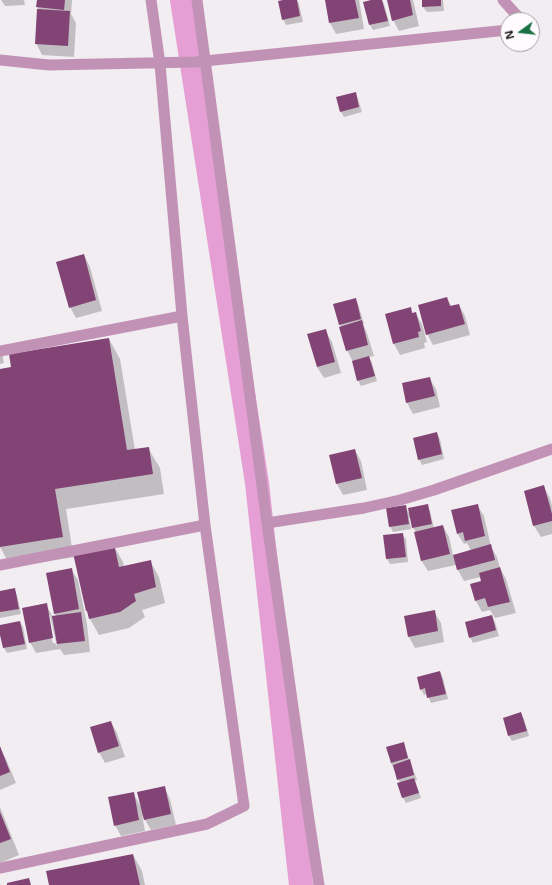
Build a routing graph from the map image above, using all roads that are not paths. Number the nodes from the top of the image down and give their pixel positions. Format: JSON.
{"nodes":[{"id":1,"x":151,"y":0,"type":"edge"},
{"id":2,"x":196,"y":0,"type":"edge"},
{"id":3,"x":503,"y":0,"type":"edge"},
{"id":4,"x":514,"y":12,"type":"edge"},
{"id":5,"x":500,"y":31,"type":"edge"},
{"id":6,"x":0,"y":60,"type":"edge"},
{"id":7,"x":200,"y":62,"type":"junction"},
{"id":8,"x":163,"y":64,"type":"junction"},
{"id":9,"x":182,"y":316,"type":"junction"},
{"id":10,"x":0,"y":352,"type":"edge"},
{"id":11,"x":552,"y":449,"type":"edge"},
{"id":12,"x":267,"y":523,"type":"junction"},
{"id":13,"x":205,"y":525,"type":"junction"},
{"id":14,"x":0,"y":565,"type":"edge"},
{"id":15,"x":0,"y":868,"type":"edge"},
{"id":16,"x":319,"y":885,"type":"edge"}],
"edges":[{"from":1,"to":8,"type":"street"},
{"from":2,"to":7,"type":"street"},
{"from":3,"to":4,"type":"street"},
{"from":5,"to":7,"type":"street"},
{"from":6,"to":8,"type":"street"},
{"from":7,"to":8,"type":"street"},
{"from":7,"to":12,"type":"street"},
{"from":8,"to":9,"type":"street"},
{"from":9,"to":10,"type":"street"},
{"from":9,"to":13,"type":"street"},
{"from":11,"to":12,"type":"street"},
{"from":12,"to":16,"type":"street"},
{"from":13,"to":14,"type":"street"},
{"from":13,"to":15,"type":"street"}]}
